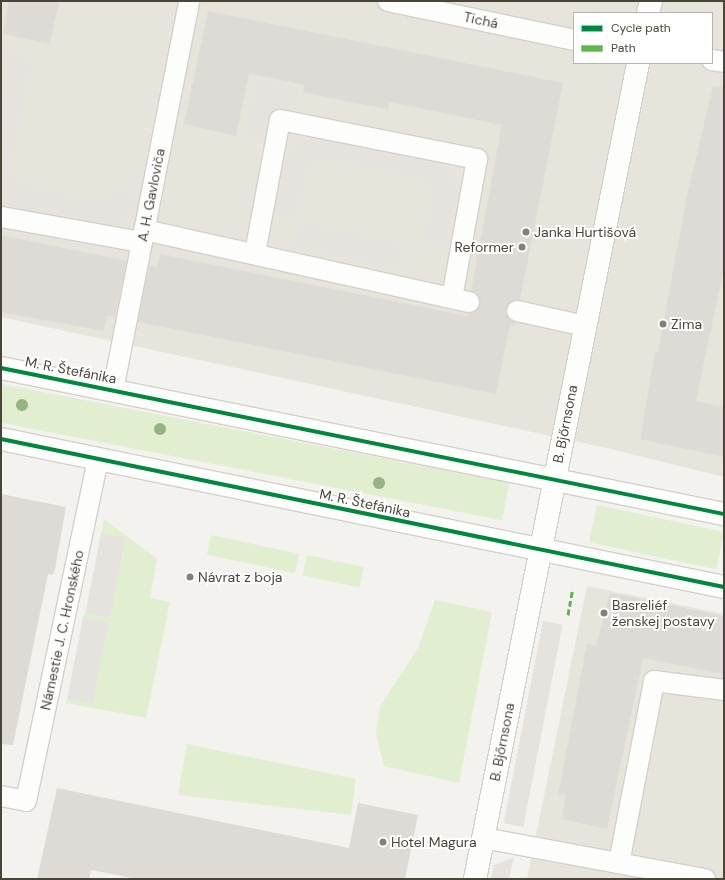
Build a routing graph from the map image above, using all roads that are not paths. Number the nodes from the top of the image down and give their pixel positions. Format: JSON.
{"nodes":[{"id":1,"x":189,"y":1,"type":"edge"},
{"id":2,"x":388,"y":1,"type":"edge"},
{"id":3,"x":651,"y":1,"type":"edge"},
{"id":4,"x":648,"y":12,"type":"edge"},
{"id":5,"x":573,"y":40,"type":"edge"},
{"id":6,"x":713,"y":60,"type":"edge"},
{"id":7,"x":724,"y":62,"type":"edge"},
{"id":8,"x":638,"y":64,"type":"edge"},
{"id":9,"x":1,"y":216,"type":"edge"},
{"id":10,"x":143,"y":236,"type":"junction"},
{"id":11,"x":255,"y":253,"type":"junction"},
{"id":12,"x":517,"y":311,"type":"dead end"},
{"id":13,"x":585,"y":326,"type":"junction"},
{"id":14,"x":1,"y":368,"type":"edge"},
{"id":15,"x":113,"y":390,"type":"junction"},
{"id":16,"x":1,"y":439,"type":"edge"},
{"id":17,"x":98,"y":459,"type":"junction"},
{"id":18,"x":554,"y":479,"type":"junction"},
{"id":19,"x":724,"y":514,"type":"edge"},
{"id":20,"x":540,"y":551,"type":"junction"},
{"id":21,"x":724,"y":586,"type":"edge"},
{"id":22,"x":724,"y":690,"type":"edge"},
{"id":23,"x":1,"y":796,"type":"edge"},
{"id":24,"x":483,"y":838,"type":"junction"},
{"id":25,"x":619,"y":863,"type":"junction"},
{"id":26,"x":475,"y":879,"type":"edge"},
{"id":27,"x":705,"y":879,"type":"edge"}],
"edges":[{"from":1,"to":10,"type":"lane","name":"A. H. Gavloviča"},
{"from":2,"to":5,"type":"lane","name":"Tichá"},
{"from":3,"to":4,"type":"street"},
{"from":6,"to":7,"type":"lane"},
{"from":8,"to":13,"type":"street","name":"B. Bjőrnsona"},
{"from":9,"to":10,"type":"lane"},
{"from":10,"to":11,"type":"lane"},
{"from":10,"to":15,"type":"lane","name":"A. H. Gavloviča"},
{"from":11,"to":11,"type":"lane"},
{"from":12,"to":13,"type":"lane"},
{"from":13,"to":18,"type":"street","name":"B. Bjőrnsona"},
{"from":14,"to":15,"type":"street","name":"M. R. Štefánika"},
{"from":15,"to":18,"type":"street","name":"M. R. Štefánika"},
{"from":16,"to":17,"type":"street","name":"M. R. Štefánika"},
{"from":17,"to":20,"type":"street","name":"M. R. Štefánika"},
{"from":17,"to":23,"type":"lane","name":"Námestie J. C. Hronského"},
{"from":18,"to":19,"type":"street","name":"M. R. Štefánika"},
{"from":18,"to":20,"type":"street","name":"B. Bjőrnsona"},
{"from":20,"to":21,"type":"street","name":"M. R. Štefánika"},
{"from":20,"to":24,"type":"street","name":"B. Bjőrnsona"},
{"from":22,"to":25,"type":"lane"},
{"from":24,"to":25,"type":"lane"},
{"from":24,"to":26,"type":"street","name":"B. Bjőrnsona"},
{"from":25,"to":27,"type":"lane"}]}
